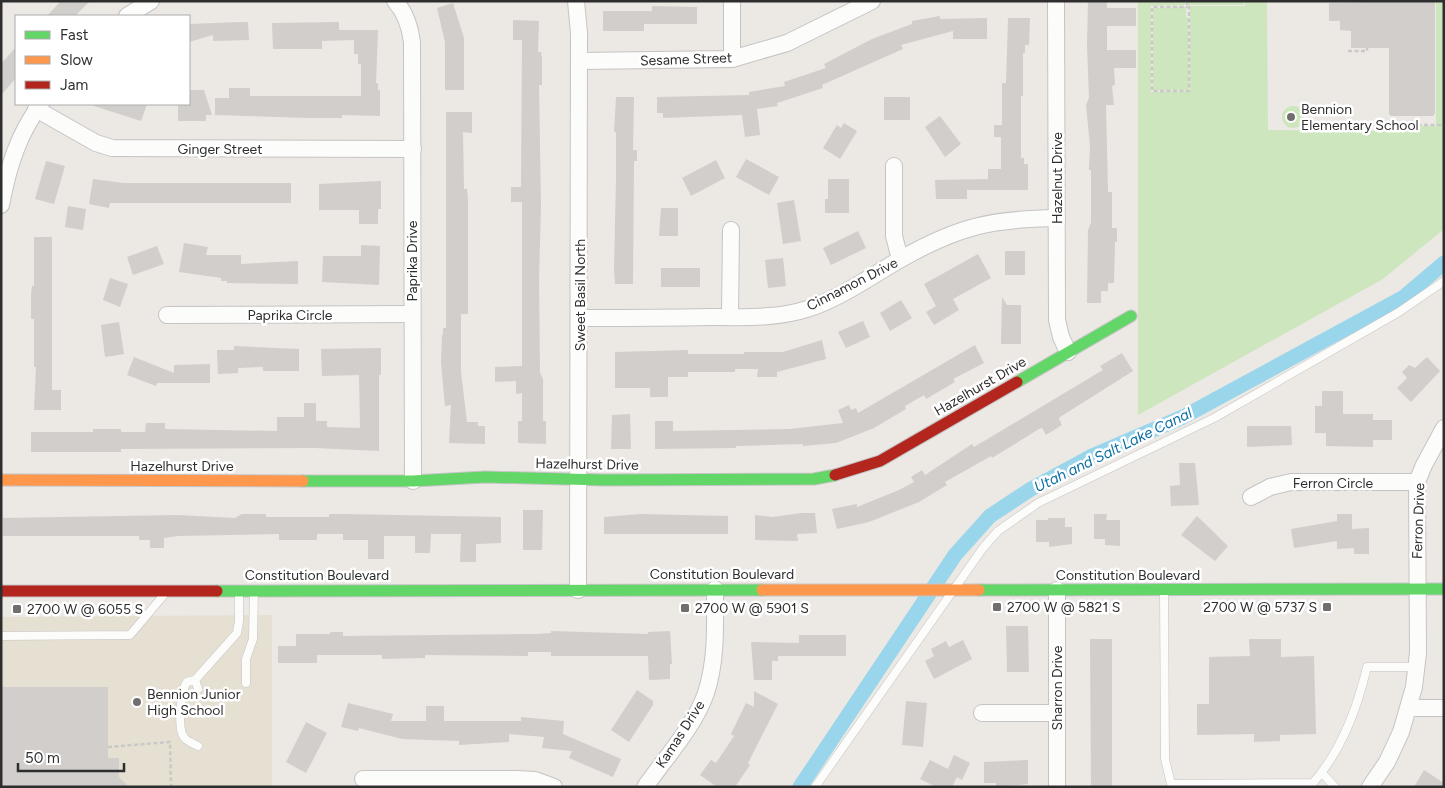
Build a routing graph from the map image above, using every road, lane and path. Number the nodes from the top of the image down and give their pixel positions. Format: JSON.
{"nodes":[{"id":1,"x":151,"y":1,"type":"edge"},
{"id":2,"x":395,"y":1,"type":"edge"},
{"id":3,"x":576,"y":1,"type":"edge"},
{"id":4,"x":732,"y":1,"type":"edge"},
{"id":5,"x":872,"y":1,"type":"edge"},
{"id":6,"x":1056,"y":1,"type":"edge"},
{"id":7,"x":1187,"y":1,"type":"edge"},
{"id":8,"x":1187,"y":7,"type":"junction"},
{"id":9,"x":129,"y":15,"type":"edge"},
{"id":10,"x":1367,"y":48,"type":"dead end"},
{"id":11,"x":1348,"y":51,"type":"dead end"},
{"id":12,"x":732,"y":59,"type":"junction"},
{"id":13,"x":579,"y":61,"type":"junction"},
{"id":14,"x":38,"y":107,"type":"edge"},
{"id":15,"x":1412,"y":120,"type":"dead end"},
{"id":16,"x":1372,"y":125,"type":"dead end"},
{"id":17,"x":1412,"y":125,"type":"junction"},
{"id":18,"x":1444,"y":125,"type":"edge"},
{"id":19,"x":413,"y":149,"type":"junction"},
{"id":20,"x":894,"y":166,"type":"dead end"},
{"id":21,"x":1,"y":205,"type":"edge"},
{"id":22,"x":1057,"y":218,"type":"junction"},
{"id":23,"x":731,"y":230,"type":"dead end"},
{"id":24,"x":900,"y":259,"type":"junction"},
{"id":25,"x":1444,"y":281,"type":"edge"},
{"id":26,"x":412,"y":314,"type":"junction"},
{"id":27,"x":167,"y":315,"type":"dead end"},
{"id":28,"x":1132,"y":316,"type":"dead end"},
{"id":29,"x":730,"y":317,"type":"junction"},
{"id":30,"x":580,"y":318,"type":"junction"},
{"id":31,"x":1068,"y":352,"type":"junction"},
{"id":32,"x":1444,"y":428,"type":"edge"},
{"id":33,"x":1,"y":480,"type":"edge"},
{"id":34,"x":580,"y":480,"type":"junction"},
{"id":35,"x":413,"y":481,"type":"junction"},
{"id":36,"x":1417,"y":482,"type":"junction"},
{"id":37,"x":1251,"y":497,"type":"dead end"},
{"id":38,"x":715,"y":589,"type":"junction"},
{"id":39,"x":956,"y":589,"type":"junction"},
{"id":40,"x":239,"y":590,"type":"junction"},
{"id":41,"x":254,"y":590,"type":"junction"},
{"id":42,"x":578,"y":590,"type":"junction"},
{"id":43,"x":1057,"y":590,"type":"junction"},
{"id":44,"x":1164,"y":590,"type":"junction"},
{"id":45,"x":1417,"y":590,"type":"junction"},
{"id":46,"x":1444,"y":590,"type":"edge"},
{"id":47,"x":1,"y":591,"type":"edge"},
{"id":48,"x":168,"y":591,"type":"junction"},
{"id":49,"x":1,"y":636,"type":"edge"},
{"id":50,"x":1416,"y":667,"type":"junction"},
{"id":51,"x":195,"y":680,"type":"junction"},
{"id":52,"x":246,"y":683,"type":"dead end"},
{"id":53,"x":198,"y":689,"type":"dead end"},
{"id":54,"x":1409,"y":708,"type":"junction"},
{"id":55,"x":1444,"y":708,"type":"edge"},
{"id":56,"x":982,"y":713,"type":"dead end"},
{"id":57,"x":1057,"y":713,"type":"junction"},
{"id":58,"x":198,"y":746,"type":"dead end"},
{"id":59,"x":108,"y":747,"type":"dead end"},
{"id":60,"x":1322,"y":773,"type":"junction"},
{"id":61,"x":363,"y":779,"type":"dead end"},
{"id":62,"x":171,"y":787,"type":"edge"},
{"id":63,"x":554,"y":787,"type":"edge"},
{"id":64,"x":645,"y":787,"type":"edge"},
{"id":65,"x":815,"y":787,"type":"edge"},
{"id":66,"x":1057,"y":787,"type":"edge"},
{"id":67,"x":1334,"y":787,"type":"edge"},
{"id":68,"x":1370,"y":787,"type":"edge"}],
"edges":[{"from":1,"to":9,"type":"street"},
{"from":2,"to":19,"type":"street","name":"Paprika Drive"},
{"from":3,"to":13,"type":"street","name":"Sweet Basil North"},
{"from":4,"to":12,"type":"street"},
{"from":5,"to":12,"type":"street","name":"Sesame Street"},
{"from":6,"to":22,"type":"street","name":"Hazelnut Drive"},
{"from":7,"to":8,"type":"path"},
{"from":8,"to":8,"type":"path"},
{"from":10,"to":11,"type":"path"},
{"from":12,"to":13,"type":"street","name":"Sesame Street"},
{"from":13,"to":30,"type":"street","name":"Sweet Basil North"},
{"from":14,"to":19,"type":"street","name":"Ginger Street"},
{"from":14,"to":21,"type":"street"},
{"from":15,"to":17,"type":"path"},
{"from":16,"to":17,"type":"path"},
{"from":17,"to":18,"type":"path"},
{"from":19,"to":26,"type":"street","name":"Paprika Drive"},
{"from":20,"to":24,"type":"street"},
{"from":22,"to":24,"type":"street","name":"Cinnamon Drive"},
{"from":22,"to":31,"type":"street","name":"Hazelnut Drive"},
{"from":23,"to":29,"type":"street"},
{"from":24,"to":29,"type":"street","name":"Cinnamon Drive"},
{"from":25,"to":39,"type":"lane"},
{"from":26,"to":27,"type":"street","name":"Paprika Circle"},
{"from":26,"to":35,"type":"street","name":"Paprika Drive"},
{"from":28,"to":31,"type":"main road","name":"Hazelhurst Drive"},
{"from":29,"to":30,"type":"street","name":"Cinnamon Drive"},
{"from":30,"to":34,"type":"street","name":"Sweet Basil North"},
{"from":31,"to":34,"type":"main road","name":"Hazelhurst Drive"},
{"from":32,"to":36,"type":"street","name":"Ferron Drive"},
{"from":33,"to":35,"type":"main road","name":"Hazelhurst Drive"},
{"from":34,"to":35,"type":"main road","name":"Hazelhurst Drive"},
{"from":34,"to":42,"type":"street","name":"Sweet Basil North"},
{"from":36,"to":37,"type":"street","name":"Ferron Circle"},
{"from":36,"to":45,"type":"street","name":"Ferron Drive"},
{"from":38,"to":39,"type":"main road","name":"Constitution Boulevard"},
{"from":38,"to":42,"type":"main road","name":"Constitution Boulevard"},
{"from":38,"to":64,"type":"street","name":"Kamas Drive"},
{"from":39,"to":43,"type":"main road","name":"Constitution Boulevard"},
{"from":39,"to":65,"type":"lane"},
{"from":40,"to":41,"type":"main road","name":"Constitution Boulevard"},
{"from":40,"to":48,"type":"main road","name":"Constitution Boulevard"},
{"from":40,"to":51,"type":"lane"},
{"from":41,"to":42,"type":"main road","name":"Constitution Boulevard"},
{"from":41,"to":52,"type":"lane"},
{"from":43,"to":44,"type":"main road","name":"Constitution Boulevard"},
{"from":43,"to":57,"type":"street","name":"Sharron Drive"},
{"from":44,"to":45,"type":"main road","name":"Constitution Boulevard"},
{"from":44,"to":60,"type":"lane"},
{"from":45,"to":46,"type":"main road","name":"Constitution Boulevard"},
{"from":45,"to":50,"type":"street","name":"Ferron Drive"},
{"from":47,"to":48,"type":"main road","name":"Constitution Boulevard"},
{"from":48,"to":49,"type":"lane"},
{"from":50,"to":54,"type":"street","name":"Ferron Drive"},
{"from":50,"to":60,"type":"lane"},
{"from":51,"to":53,"type":"lane"},
{"from":51,"to":58,"type":"lane"},
{"from":54,"to":55,"type":"street"},
{"from":54,"to":68,"type":"street","name":"Ferron Drive"},
{"from":56,"to":57,"type":"street"},
{"from":57,"to":66,"type":"street","name":"Sharron Drive"},
{"from":59,"to":62,"type":"path"},
{"from":60,"to":67,"type":"lane"},
{"from":61,"to":63,"type":"street"}]}
